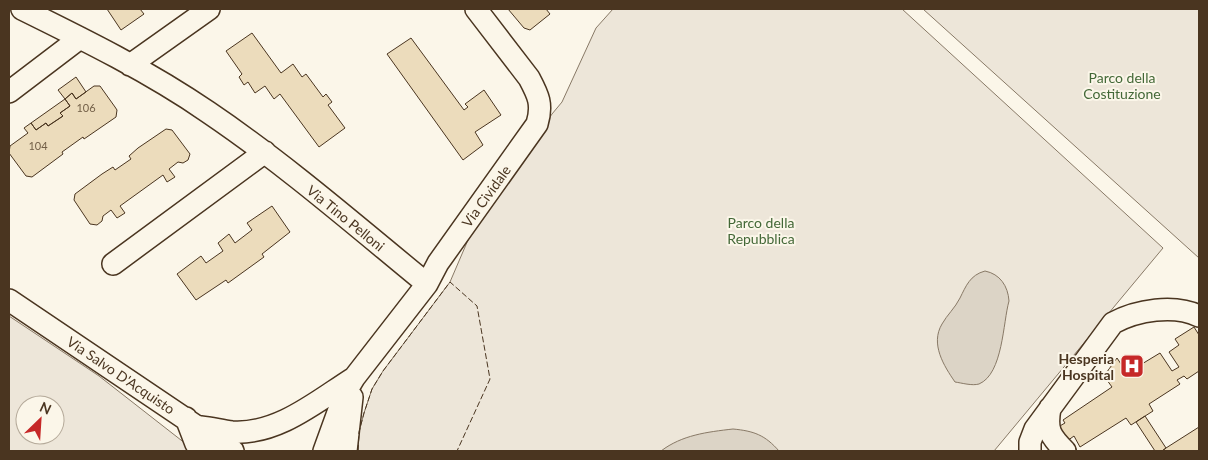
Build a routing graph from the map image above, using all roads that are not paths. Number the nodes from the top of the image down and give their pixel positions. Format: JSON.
{"nodes":[{"id":1,"x":22,"y":9,"type":"edge"},
{"id":2,"x":209,"y":9,"type":"edge"},
{"id":3,"x":476,"y":9,"type":"edge"},
{"id":4,"x":80,"y":38,"type":"junction"},
{"id":5,"x":130,"y":65,"type":"junction"},
{"id":6,"x":9,"y":92,"type":"edge"},
{"id":7,"x":265,"y":152,"type":"junction"},
{"id":8,"x":113,"y":264,"type":"dead end"},
{"id":9,"x":427,"y":284,"type":"junction"},
{"id":10,"x":9,"y":300,"type":"edge"},
{"id":11,"x":1199,"y":316,"type":"edge"},
{"id":12,"x":354,"y":378,"type":"junction"},
{"id":13,"x":1050,"y":408,"type":"junction"},
{"id":14,"x":191,"y":422,"type":"junction"},
{"id":15,"x":206,"y":451,"type":"edge"},
{"id":16,"x":233,"y":451,"type":"edge"},
{"id":17,"x":324,"y":451,"type":"edge"},
{"id":18,"x":346,"y":451,"type":"edge"},
{"id":19,"x":1030,"y":451,"type":"edge"},
{"id":20,"x":1065,"y":451,"type":"edge"}],
"edges":[{"from":1,"to":4,"type":"street","name":"Via Tino Pelloni"},
{"from":2,"to":5,"type":"street"},
{"from":3,"to":9,"type":"street","name":"Via Cividale"},
{"from":4,"to":5,"type":"street","name":"Via Tino Pelloni"},
{"from":4,"to":6,"type":"street"},
{"from":5,"to":7,"type":"street","name":"Via Tino Pelloni"},
{"from":7,"to":8,"type":"street"},
{"from":7,"to":9,"type":"street","name":"Via Tino Pelloni"},
{"from":9,"to":12,"type":"street","name":"Via Cividale"},
{"from":10,"to":14,"type":"street","name":"Via Salvo D'Acquisto"},
{"from":11,"to":13,"type":"street"},
{"from":12,"to":14,"type":"street","name":"Via Cividale"},
{"from":12,"to":17,"type":"street","name":"Via Cividale"},
{"from":12,"to":18,"type":"street"},
{"from":13,"to":19,"type":"street"},
{"from":13,"to":20,"type":"street"},
{"from":14,"to":15,"type":"street"},
{"from":14,"to":16,"type":"street","name":"Via Salvo D'Acquisto"}]}
